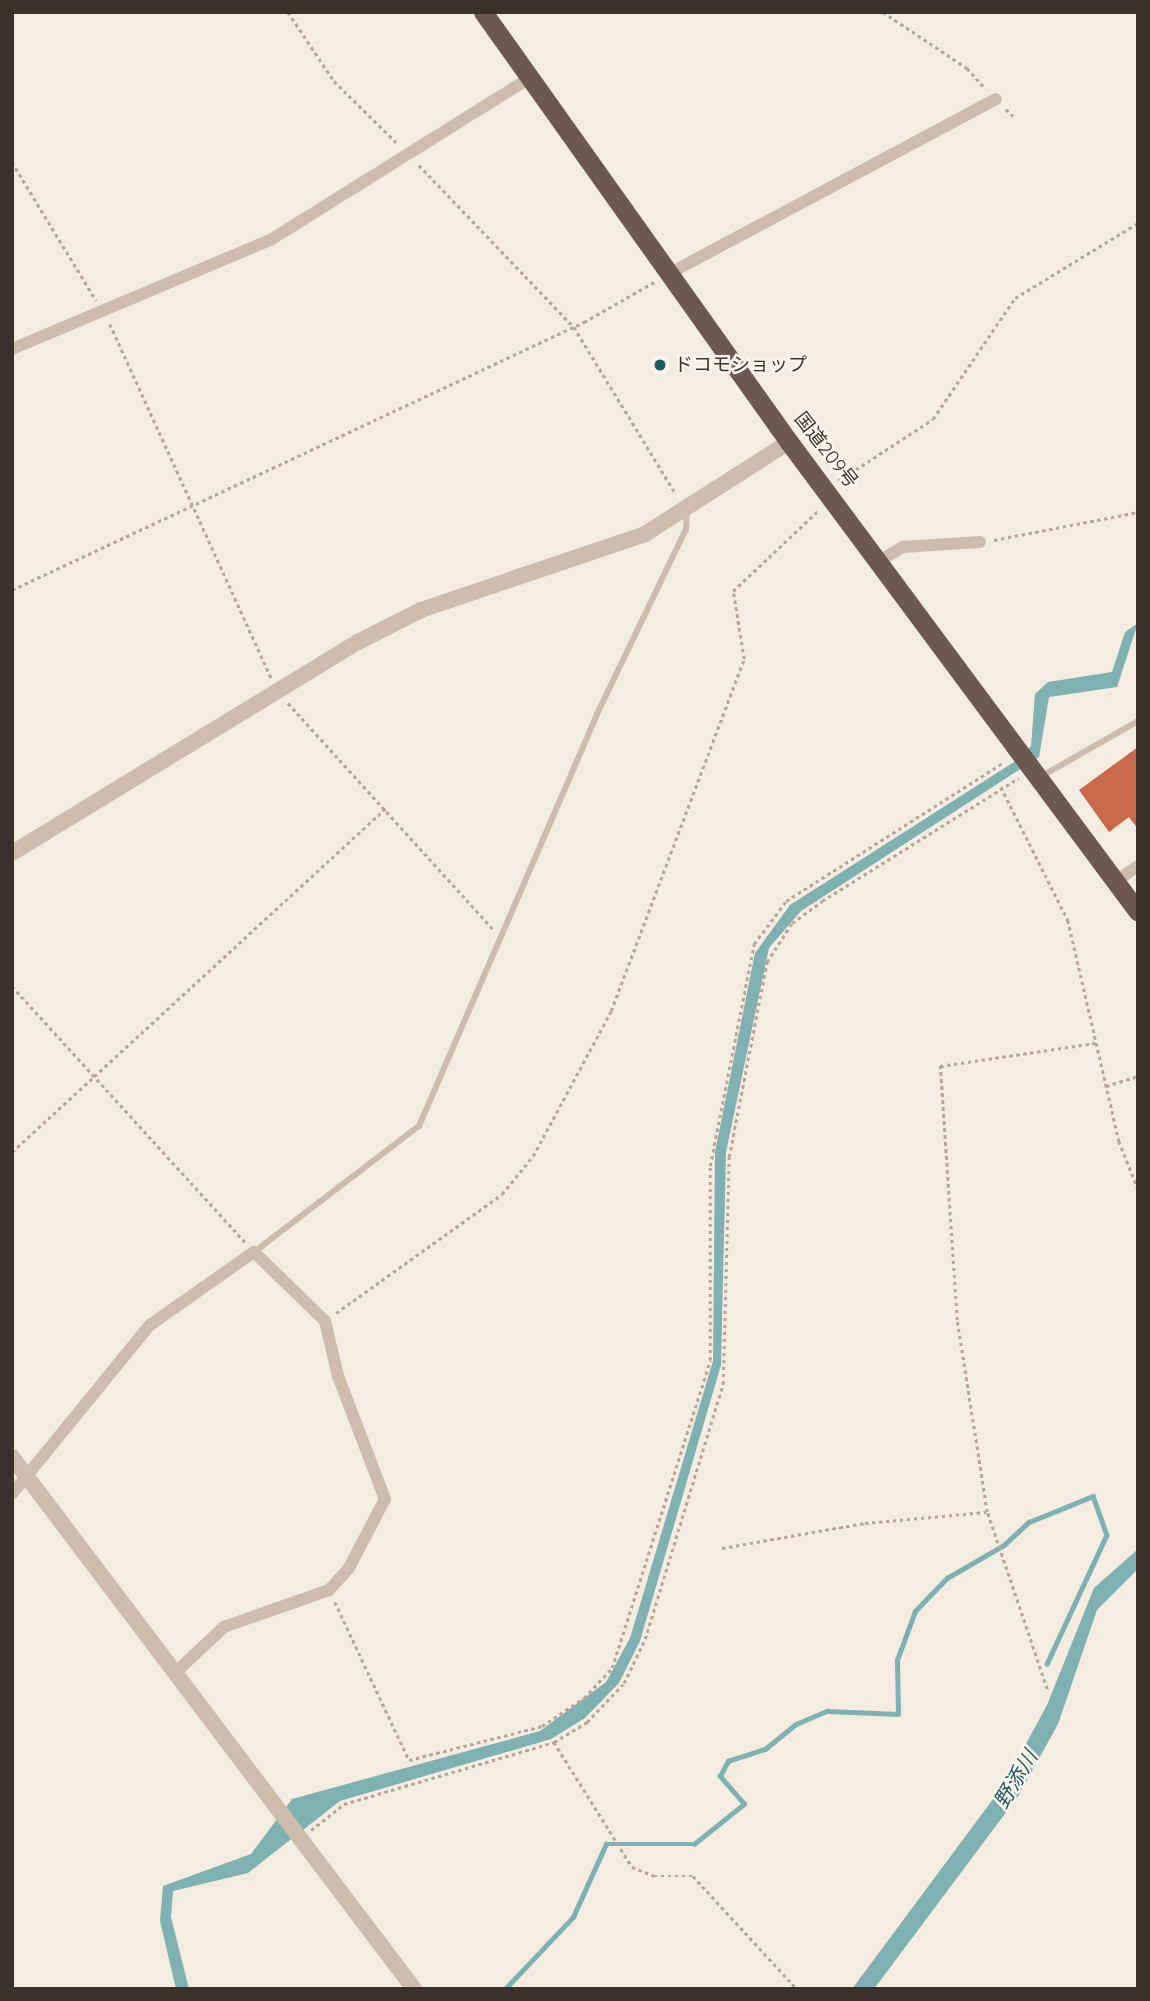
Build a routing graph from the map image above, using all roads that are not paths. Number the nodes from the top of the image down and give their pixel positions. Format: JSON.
{"nodes":[{"id":1,"x":482,"y":12,"type":"edge"},
{"id":2,"x":530,"y":78,"type":"junction"},
{"id":3,"x":996,"y":99,"type":"road end"},
{"id":4,"x":672,"y":271,"type":"junction"},
{"id":5,"x":12,"y":349,"type":"edge"},
{"id":6,"x":789,"y":442,"type":"junction"},
{"id":7,"x":687,"y":512,"type":"junction"},
{"id":8,"x":980,"y":542,"type":"road end"},
{"id":9,"x":881,"y":560,"type":"junction"},
{"id":10,"x":1138,"y":721,"type":"edge"},
{"id":11,"x":1037,"y":773,"type":"junction"},
{"id":12,"x":12,"y":853,"type":"edge"},
{"id":13,"x":1138,"y":866,"type":"edge"},
{"id":14,"x":1115,"y":882,"type":"junction"},
{"id":15,"x":1138,"y":912,"type":"edge"},
{"id":16,"x":254,"y":1252,"type":"junction"},
{"id":17,"x":12,"y":1457,"type":"edge"},
{"id":18,"x":26,"y":1472,"type":"junction"},
{"id":19,"x":12,"y":1493,"type":"edge"},
{"id":20,"x":178,"y":1670,"type":"junction"},
{"id":21,"x":414,"y":1989,"type":"edge"}],
"edges":[{"from":1,"to":2,"type":"highway","name":"国道209号"},
{"from":2,"to":4,"type":"highway","name":"国道209号"},
{"from":2,"to":5,"type":"street"},
{"from":3,"to":4,"type":"street"},
{"from":4,"to":6,"type":"highway","name":"国道209号"},
{"from":6,"to":7,"type":"street"},
{"from":6,"to":9,"type":"highway","name":"国道209号"},
{"from":7,"to":12,"type":"street"},
{"from":7,"to":16,"type":"lane"},
{"from":8,"to":9,"type":"street"},
{"from":9,"to":11,"type":"highway","name":"国道209号"},
{"from":10,"to":11,"type":"lane"},
{"from":11,"to":14,"type":"highway","name":"国道209号"},
{"from":13,"to":14,"type":"street"},
{"from":14,"to":15,"type":"highway","name":"国道209号"},
{"from":16,"to":18,"type":"street"},
{"from":16,"to":20,"type":"street"},
{"from":17,"to":18,"type":"street"},
{"from":18,"to":19,"type":"street"},
{"from":18,"to":20,"type":"street"},
{"from":20,"to":21,"type":"street"}]}
